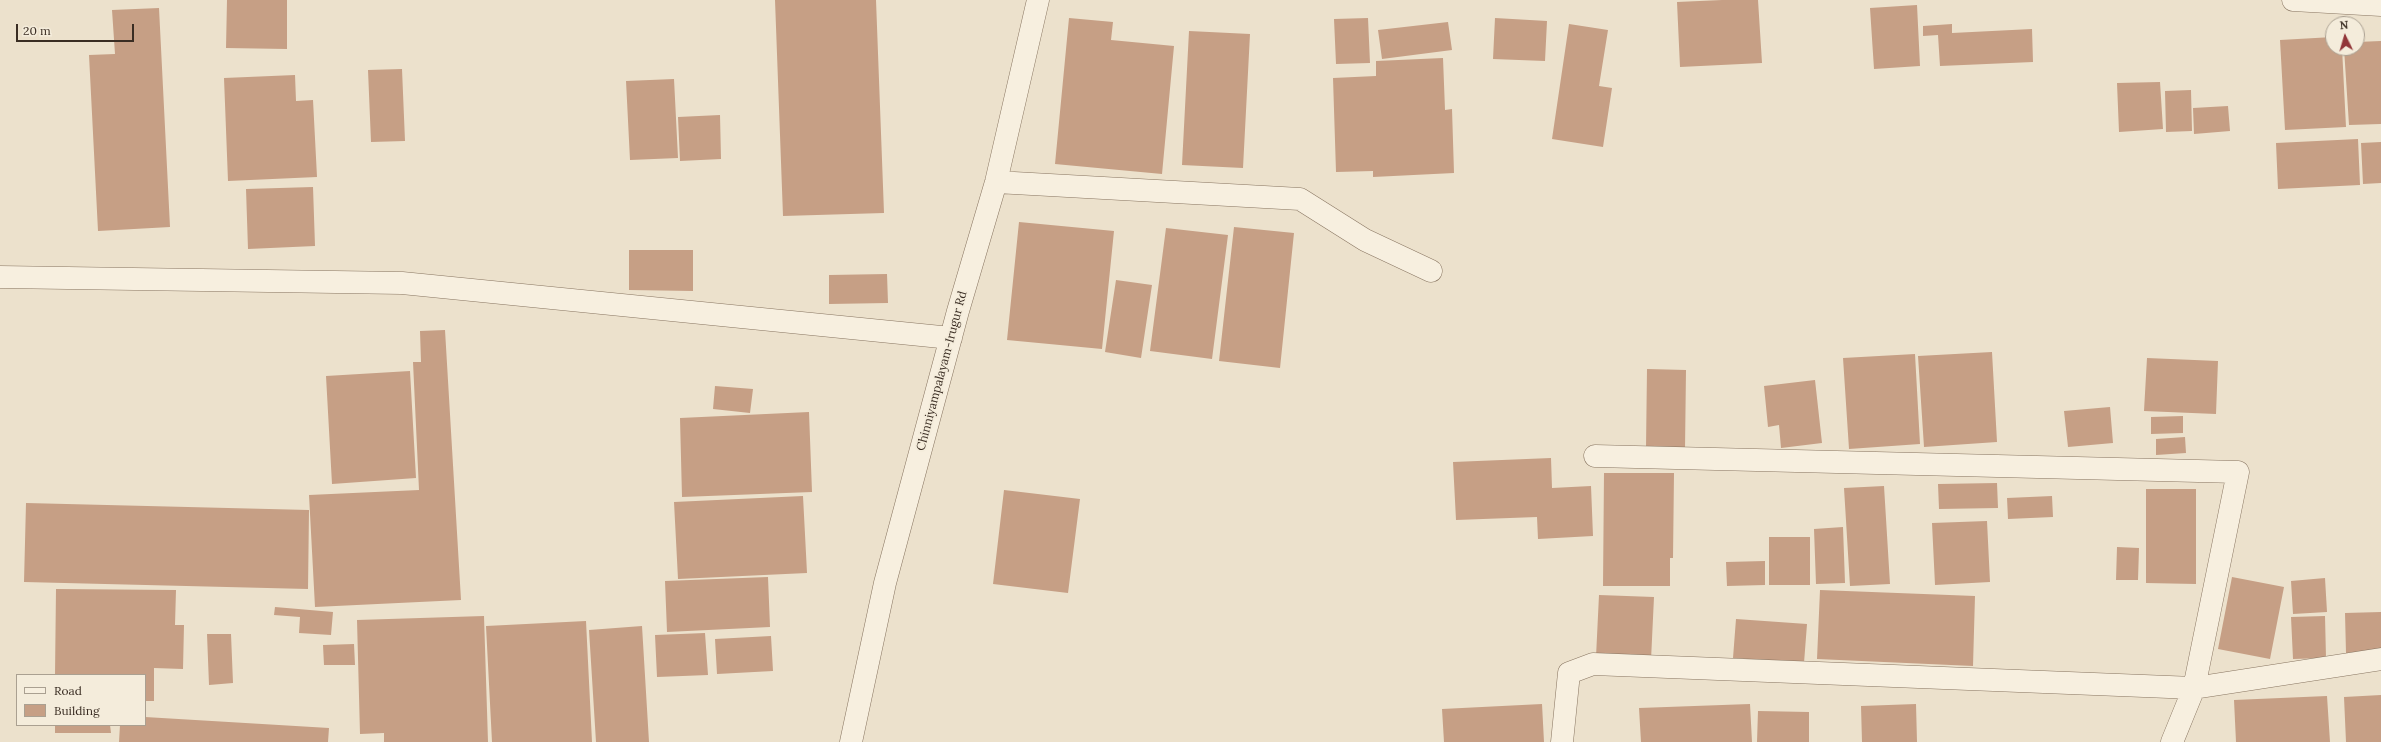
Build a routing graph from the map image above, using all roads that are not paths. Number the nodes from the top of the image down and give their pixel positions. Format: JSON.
{"nodes":[{"id":1,"x":1038,"y":0,"type":"edge"},
{"id":2,"x":2293,"y":0,"type":"edge"},
{"id":3,"x":2300,"y":0,"type":"edge"},
{"id":4,"x":2381,"y":5,"type":"edge"},
{"id":5,"x":996,"y":182,"type":"junction"},
{"id":6,"x":1431,"y":271,"type":"dead end"},
{"id":7,"x":0,"y":277,"type":"edge"},
{"id":8,"x":951,"y":338,"type":"junction"},
{"id":9,"x":1595,"y":456,"type":"dead end"},
{"id":10,"x":2381,"y":659,"type":"edge"},
{"id":11,"x":2194,"y":688,"type":"junction"},
{"id":12,"x":851,"y":742,"type":"edge"},
{"id":13,"x":1562,"y":742,"type":"edge"},
{"id":14,"x":2172,"y":742,"type":"edge"}],
"edges":[{"from":1,"to":5,"type":"street","name":"Chinniyampalayam-Irugur Rd"},
{"from":2,"to":3,"type":"street"},
{"from":3,"to":4,"type":"street"},
{"from":5,"to":6,"type":"street"},
{"from":5,"to":8,"type":"street","name":"Chinniyampalayam-Irugur Rd"},
{"from":7,"to":8,"type":"street"},
{"from":8,"to":12,"type":"street","name":"Chinniyampalayam-Irugur Rd"},
{"from":9,"to":11,"type":"street"},
{"from":10,"to":11,"type":"street"},
{"from":11,"to":13,"type":"street"},
{"from":11,"to":14,"type":"street"}]}
